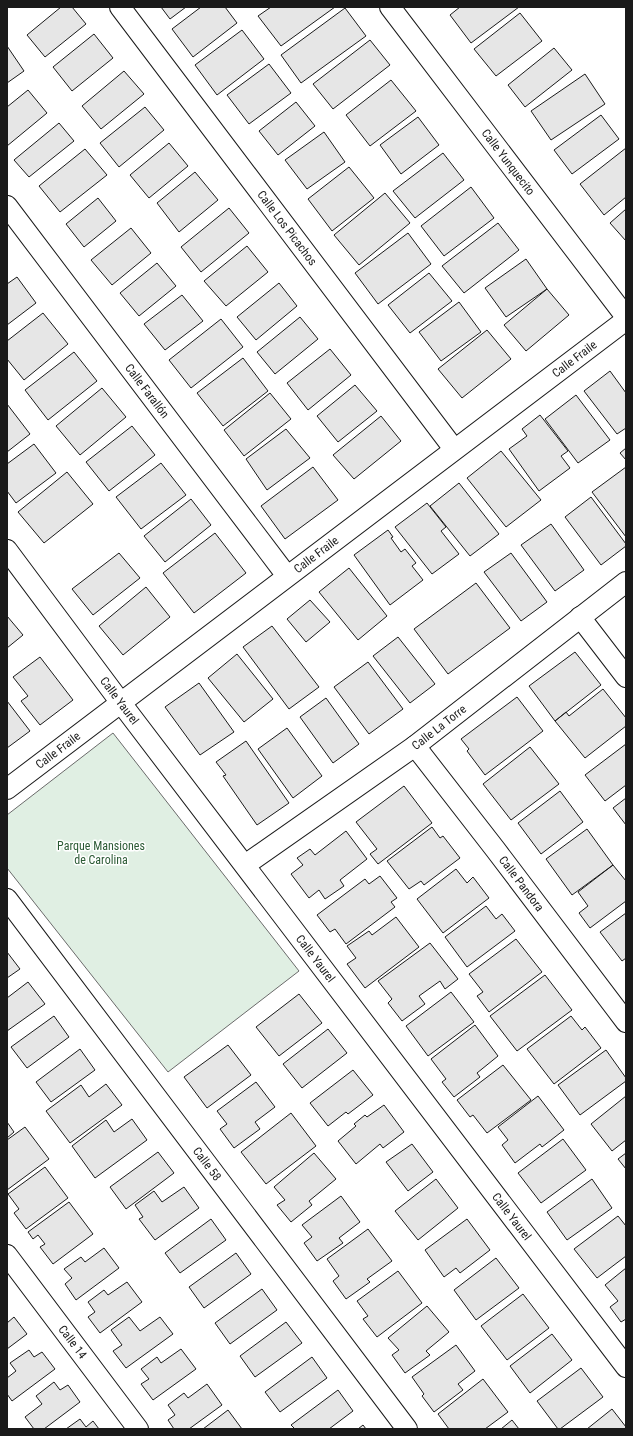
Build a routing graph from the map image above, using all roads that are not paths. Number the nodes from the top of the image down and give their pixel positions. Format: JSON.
{"nodes":[{"id":1,"x":120,"y":7,"type":"edge"},
{"id":2,"x":390,"y":7,"type":"edge"},
{"id":3,"x":7,"y":206,"type":"edge"},
{"id":4,"x":626,"y":319,"type":"edge"},
{"id":5,"x":454,"y":449,"type":"junction"},
{"id":6,"x":7,"y":550,"type":"edge"},
{"id":7,"x":287,"y":576,"type":"junction"},
{"id":8,"x":626,"y":582,"type":"edge"},
{"id":9,"x":580,"y":617,"type":"junction"},
{"id":10,"x":626,"y":677,"type":"edge"},
{"id":11,"x":121,"y":703,"type":"junction"},
{"id":12,"x":415,"y":746,"type":"junction"},
{"id":13,"x":7,"y":789,"type":"edge"},
{"id":14,"x":245,"y":865,"type":"junction"},
{"id":15,"x":7,"y":899,"type":"edge"},
{"id":16,"x":626,"y":1022,"type":"edge"},
{"id":17,"x":7,"y":1255,"type":"edge"},
{"id":18,"x":626,"y":1367,"type":"edge"},
{"id":19,"x":138,"y":1429,"type":"edge"},
{"id":20,"x":407,"y":1429,"type":"edge"}],
"edges":[{"from":1,"to":5,"type":"street","name":"Calle Los Picachos"},
{"from":2,"to":4,"type":"street","name":"Calle Yunquecito"},
{"from":3,"to":7,"type":"street","name":"Calle Farallón"},
{"from":4,"to":5,"type":"street","name":"Calle Fraile"},
{"from":5,"to":7,"type":"street","name":"Calle Fraile"},
{"from":6,"to":11,"type":"street","name":"Calle Yaurel"},
{"from":7,"to":11,"type":"street","name":"Calle Fraile"},
{"from":8,"to":9,"type":"street","name":"Calle La Torre"},
{"from":9,"to":10,"type":"street"},
{"from":9,"to":12,"type":"street","name":"Calle La Torre"},
{"from":11,"to":13,"type":"street","name":"Calle Fraile"},
{"from":11,"to":14,"type":"street","name":"Calle Yaurel"},
{"from":12,"to":14,"type":"street","name":"Calle La Torre"},
{"from":12,"to":16,"type":"street","name":"Calle Pandora"},
{"from":14,"to":18,"type":"street","name":"Calle Yaurel"},
{"from":15,"to":20,"type":"street","name":"Calle 58"},
{"from":17,"to":19,"type":"street","name":"Calle 14"}]}
